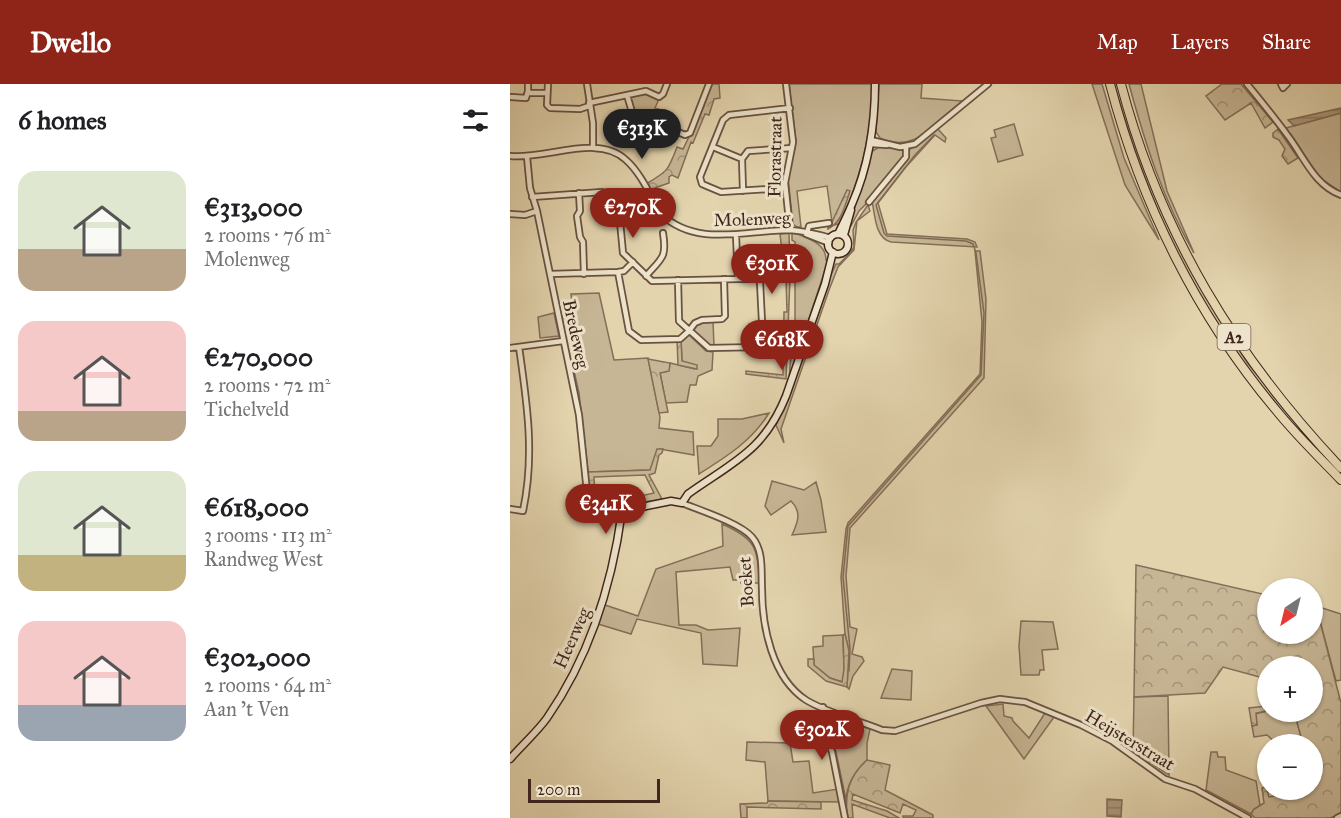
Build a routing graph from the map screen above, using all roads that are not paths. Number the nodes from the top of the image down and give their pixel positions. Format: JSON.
{"nodes":[{"id":1,"x":528,"y":84,"type":"edge"},
{"id":2,"x":548,"y":84,"type":"edge"},
{"id":3,"x":587,"y":84,"type":"edge"},
{"id":4,"x":667,"y":84,"type":"edge"},
{"id":5,"x":709,"y":84,"type":"edge"},
{"id":6,"x":786,"y":84,"type":"edge"},
{"id":7,"x":875,"y":84,"type":"edge"},
{"id":8,"x":988,"y":84,"type":"edge"},
{"id":9,"x":1110,"y":84,"type":"edge"},
{"id":10,"x":1121,"y":84,"type":"edge"},
{"id":11,"x":1247,"y":84,"type":"edge"},
{"id":12,"x":1281,"y":84,"type":"edge"},
{"id":13,"x":1287,"y":84,"type":"edge"},
{"id":14,"x":528,"y":91,"type":"junction"},
{"id":15,"x":547,"y":93,"type":"junction"},
{"id":16,"x":627,"y":95,"type":"junction"},
{"id":17,"x":510,"y":97,"type":"edge"},
{"id":18,"x":589,"y":104,"type":"junction"},
{"id":19,"x":789,"y":108,"type":"junction"},
{"id":20,"x":871,"y":142,"type":"junction"},
{"id":21,"x":906,"y":146,"type":"junction"},
{"id":22,"x":593,"y":147,"type":"junction"},
{"id":23,"x":713,"y":147,"type":"junction"},
{"id":24,"x":792,"y":148,"type":"junction"},
{"id":25,"x":510,"y":156,"type":"edge"},
{"id":26,"x":527,"y":157,"type":"junction"},
{"id":27,"x":742,"y":159,"type":"junction"},
{"id":28,"x":785,"y":188,"type":"junction"},
{"id":29,"x":744,"y":191,"type":"junction"},
{"id":30,"x":579,"y":194,"type":"junction"},
{"id":31,"x":1341,"y":195,"type":"edge"},
{"id":32,"x":532,"y":197,"type":"junction"},
{"id":33,"x":640,"y":200,"type":"dead end"},
{"id":34,"x":869,"y":202,"type":"dead end"},
{"id":35,"x":615,"y":205,"type":"junction"},
{"id":36,"x":537,"y":211,"type":"junction"},
{"id":37,"x":510,"y":214,"type":"edge"},
{"id":38,"x":829,"y":223,"type":"dead end"},
{"id":39,"x":790,"y":230,"type":"junction"},
{"id":40,"x":805,"y":232,"type":"junction"},
{"id":41,"x":663,"y":233,"type":"dead end"},
{"id":42,"x":736,"y":235,"type":"junction"},
{"id":43,"x":841,"y":235,"type":"junction"},
{"id":44,"x":830,"y":240,"type":"junction"},
{"id":45,"x":835,"y":253,"type":"junction"},
{"id":46,"x":633,"y":262,"type":"junction"},
{"id":47,"x":618,"y":272,"type":"junction"},
{"id":48,"x":550,"y":274,"type":"junction"},
{"id":49,"x":584,"y":274,"type":"junction"},
{"id":50,"x":646,"y":276,"type":"junction"},
{"id":51,"x":778,"y":277,"type":"dead end"},
{"id":52,"x":724,"y":279,"type":"junction"},
{"id":53,"x":738,"y":279,"type":"junction"},
{"id":54,"x":678,"y":280,"type":"junction"},
{"id":55,"x":759,"y":280,"type":"junction"},
{"id":56,"x":689,"y":332,"type":"junction"},
{"id":57,"x":563,"y":341,"type":"junction"},
{"id":58,"x":519,"y":347,"type":"junction"},
{"id":59,"x":510,"y":348,"type":"edge"},
{"id":60,"x":1341,"y":468,"type":"edge"},
{"id":61,"x":1341,"y":480,"type":"edge"},
{"id":62,"x":682,"y":503,"type":"junction"},
{"id":63,"x":510,"y":508,"type":"edge"},
{"id":64,"x":622,"y":511,"type":"junction"},
{"id":65,"x":823,"y":707,"type":"junction"},
{"id":66,"x":510,"y":759,"type":"edge"},
{"id":67,"x":844,"y":818,"type":"edge"},
{"id":68,"x":1248,"y":818,"type":"edge"}],
"edges":[{"from":1,"to":14,"type":"street"},
{"from":2,"to":15,"type":"street"},
{"from":3,"to":18,"type":"street"},
{"from":4,"to":16,"type":"street"},
{"from":5,"to":16,"type":"street"},
{"from":6,"to":19,"type":"street","name":"Florastraat"},
{"from":7,"to":20,"type":"street"},
{"from":8,"to":21,"type":"street"},
{"from":9,"to":61,"type":"highway","number":"A2"},
{"from":10,"to":60,"type":"highway","number":"A2"},
{"from":11,"to":31,"type":"street"},
{"from":12,"to":13,"type":"street"},
{"from":14,"to":15,"type":"street"},
{"from":14,"to":17,"type":"street"},
{"from":15,"to":18,"type":"street"},
{"from":16,"to":18,"type":"street"},
{"from":18,"to":22,"type":"street"},
{"from":19,"to":23,"type":"street"},
{"from":19,"to":24,"type":"street","name":"Florastraat"},
{"from":20,"to":21,"type":"street"},
{"from":20,"to":43,"type":"street"},
{"from":21,"to":34,"type":"street"},
{"from":22,"to":26,"type":"street","name":"Molenweg"},
{"from":22,"to":42,"type":"street","name":"Molenweg"},
{"from":23,"to":27,"type":"street"},
{"from":23,"to":29,"type":"street"},
{"from":24,"to":27,"type":"street"},
{"from":24,"to":28,"type":"street","name":"Florastraat"},
{"from":25,"to":26,"type":"street"},
{"from":26,"to":32,"type":"street","name":"Bredeweg"},
{"from":27,"to":29,"type":"street"},
{"from":28,"to":29,"type":"street"},
{"from":28,"to":39,"type":"street","name":"Florastraat"},
{"from":30,"to":32,"type":"street"},
{"from":30,"to":35,"type":"street"},
{"from":30,"to":49,"type":"street"},
{"from":32,"to":36,"type":"street","name":"Bredeweg"},
{"from":33,"to":35,"type":"street"},
{"from":35,"to":46,"type":"street"},
{"from":36,"to":37,"type":"street"},
{"from":36,"to":48,"type":"street","name":"Bredeweg"},
{"from":38,"to":40,"type":"street","name":"Molenweg"},
{"from":39,"to":40,"type":"street","name":"Molenweg"},
{"from":39,"to":42,"type":"street","name":"Molenweg"},
{"from":40,"to":44,"type":"street","name":"Molenweg"},
{"from":41,"to":50,"type":"street"},
{"from":42,"to":53,"type":"street"},
{"from":43,"to":44,"type":"street"},
{"from":43,"to":45,"type":"street"},
{"from":44,"to":45,"type":"street"},
{"from":45,"to":62,"type":"street"},
{"from":46,"to":47,"type":"street"},
{"from":46,"to":50,"type":"street"},
{"from":47,"to":49,"type":"street"},
{"from":47,"to":56,"type":"street"},
{"from":48,"to":49,"type":"street"},
{"from":48,"to":57,"type":"street","name":"Bredeweg"},
{"from":50,"to":54,"type":"street"},
{"from":51,"to":55,"type":"street"},
{"from":52,"to":53,"type":"street"},
{"from":52,"to":54,"type":"street"},
{"from":52,"to":56,"type":"street"},
{"from":53,"to":55,"type":"street"},
{"from":54,"to":56,"type":"street"},
{"from":55,"to":56,"type":"street"},
{"from":57,"to":58,"type":"street"},
{"from":57,"to":64,"type":"street","name":"Bredeweg"},
{"from":58,"to":59,"type":"street"},
{"from":58,"to":63,"type":"street"},
{"from":62,"to":64,"type":"street","name":"Boeket"},
{"from":62,"to":65,"type":"street","name":"Boeket"},
{"from":64,"to":66,"type":"street","name":"Heerweg"},
{"from":65,"to":67,"type":"street"},
{"from":65,"to":68,"type":"street","name":"Heijsterstraat"}]}
